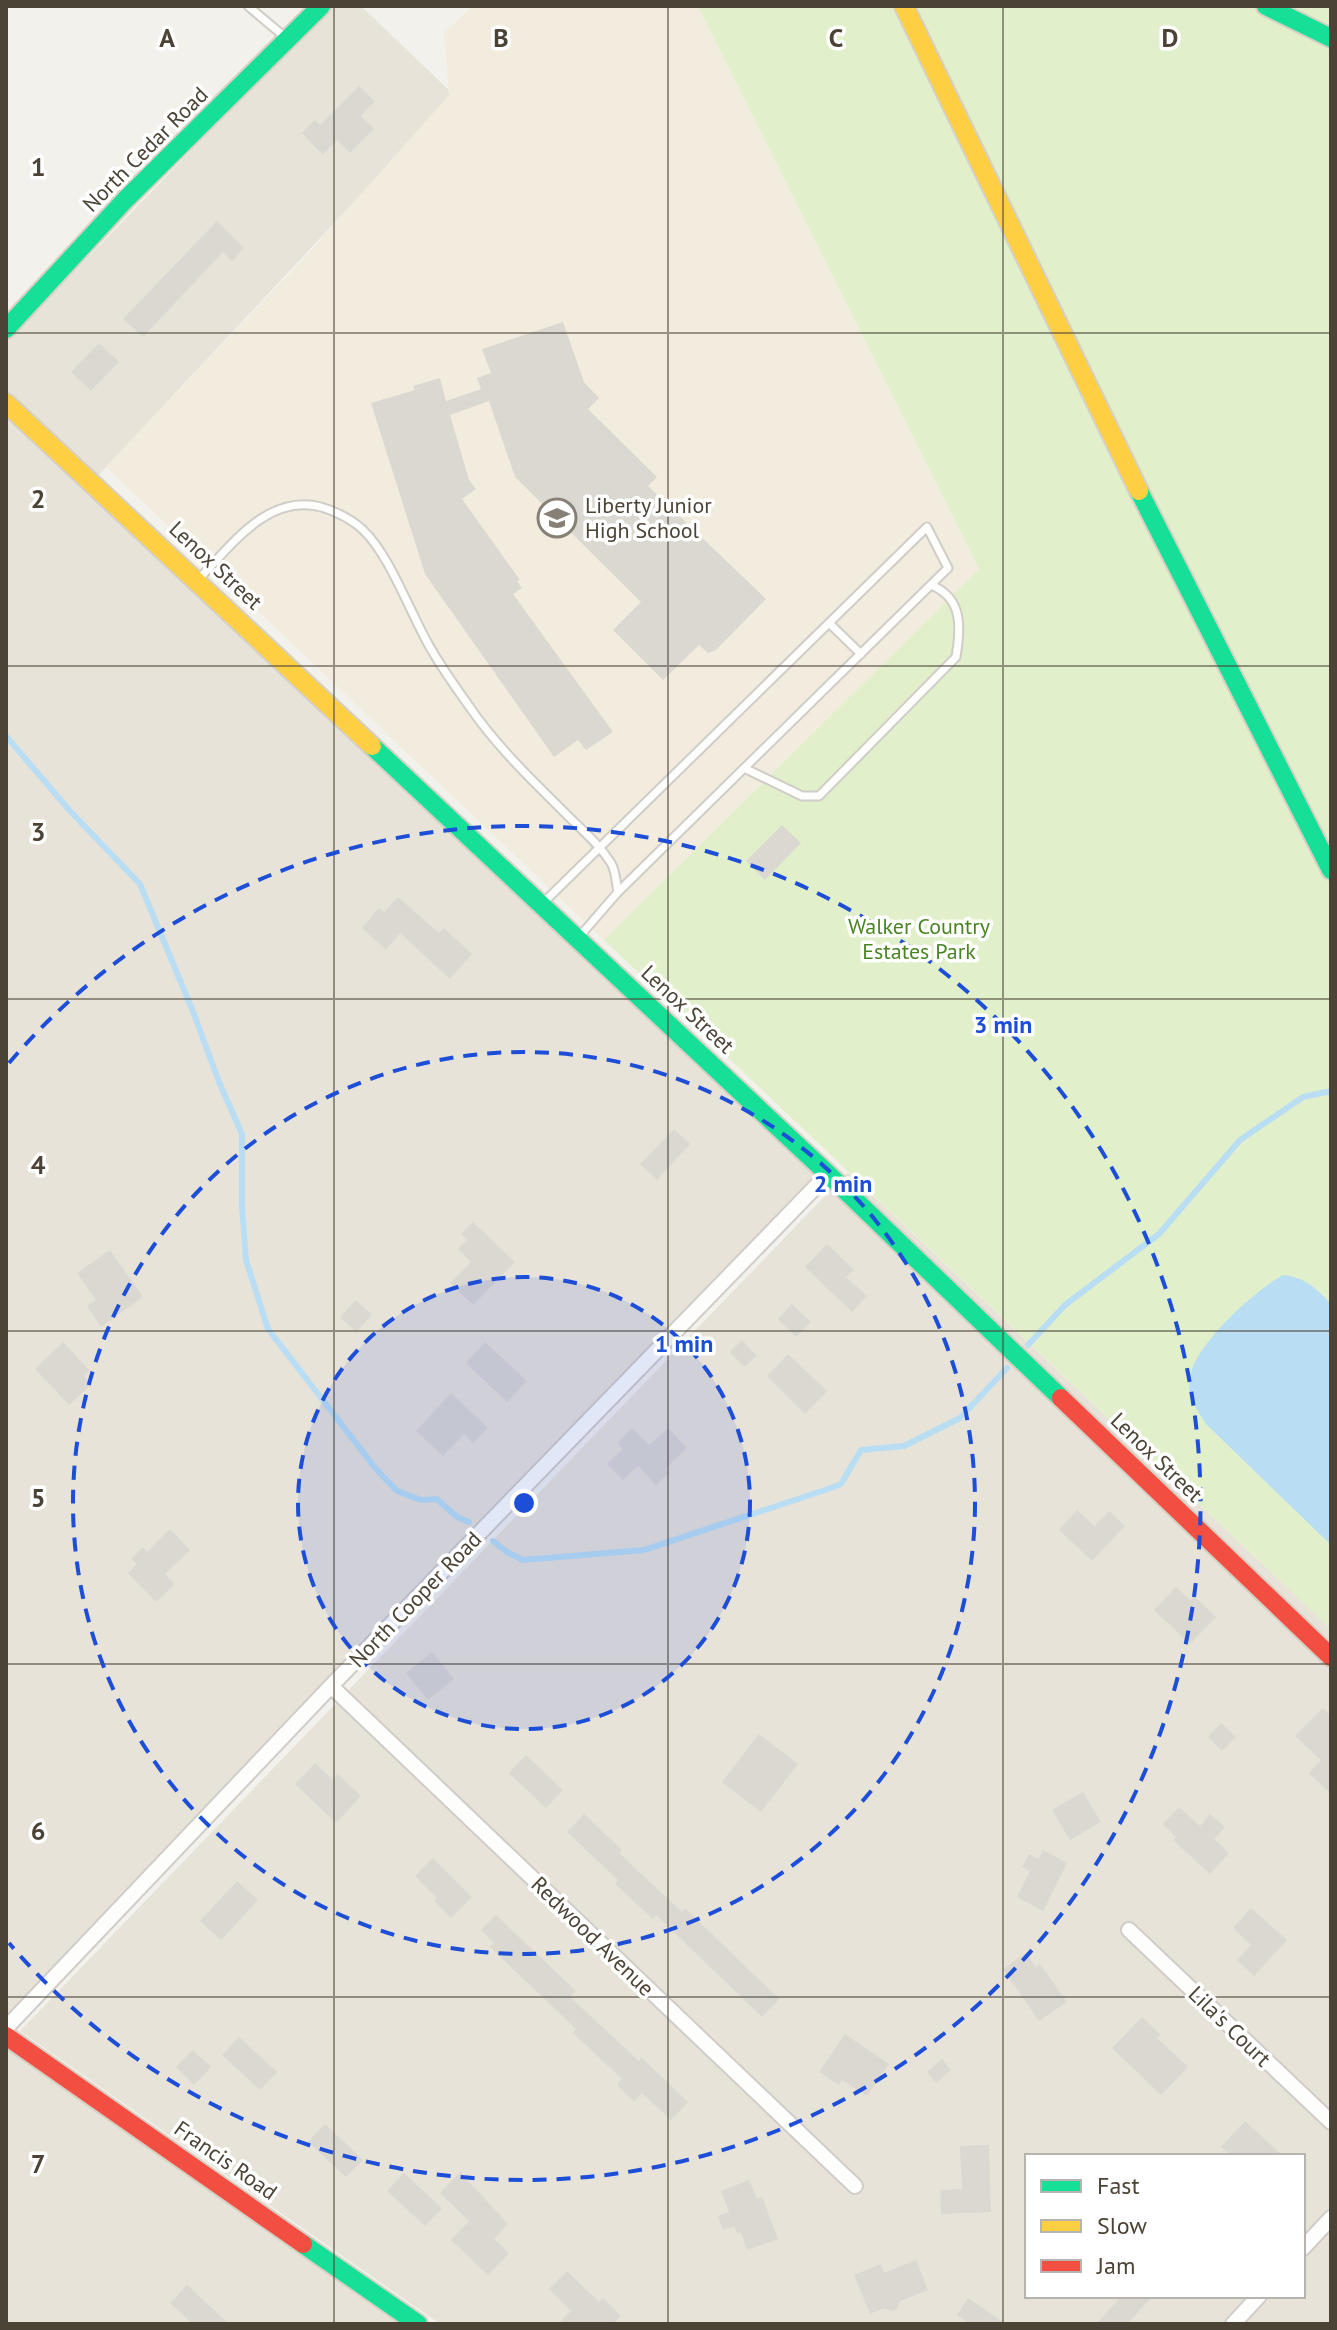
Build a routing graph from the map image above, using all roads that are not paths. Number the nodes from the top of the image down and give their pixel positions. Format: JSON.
{"nodes":[{"id":1,"x":248,"y":6,"type":"edge"},
{"id":2,"x":321,"y":6,"type":"edge"},
{"id":3,"x":904,"y":6,"type":"edge"},
{"id":4,"x":1266,"y":6,"type":"edge"},
{"id":5,"x":1331,"y":38,"type":"edge"},
{"id":6,"x":288,"y":40,"type":"junction"},
{"id":7,"x":6,"y":329,"type":"edge"},
{"id":8,"x":6,"y":403,"type":"edge"},
{"id":9,"x":197,"y":581,"type":"junction"},
{"id":10,"x":931,"y":585,"type":"junction"},
{"id":11,"x":829,"y":623,"type":"junction"},
{"id":12,"x":861,"y":654,"type":"junction"},
{"id":13,"x":744,"y":768,"type":"junction"},
{"id":14,"x":599,"y":848,"type":"junction"},
{"id":15,"x":1331,"y":870,"type":"edge"},
{"id":16,"x":618,"y":892,"type":"junction"},
{"id":17,"x":541,"y":904,"type":"junction"},
{"id":18,"x":578,"y":938,"type":"junction"},
{"id":19,"x":828,"y":1174,"type":"junction"},
{"id":20,"x":1331,"y":1657,"type":"edge"},
{"id":21,"x":331,"y":1686,"type":"junction"},
{"id":22,"x":1129,"y":1930,"type":"dead end"},
{"id":23,"x":6,"y":2028,"type":"edge"},
{"id":24,"x":6,"y":2036,"type":"edge"},
{"id":25,"x":1331,"y":2122,"type":"edge"},
{"id":26,"x":855,"y":2186,"type":"dead end"},
{"id":27,"x":1331,"y":2218,"type":"edge"},
{"id":28,"x":1305,"y":2246,"type":"edge"},
{"id":29,"x":1257,"y":2298,"type":"edge"},
{"id":30,"x":418,"y":2324,"type":"edge"},
{"id":31,"x":1233,"y":2324,"type":"edge"}],
"edges":[{"from":1,"to":6,"type":"lane"},
{"from":2,"to":6,"type":"main road","name":"North Cedar Road"},
{"from":3,"to":15,"type":"main road"},
{"from":4,"to":5,"type":"main road"},
{"from":6,"to":7,"type":"main road","name":"North Cedar Road"},
{"from":8,"to":9,"type":"main road","name":"Lenox Street"},
{"from":9,"to":14,"type":"lane"},
{"from":9,"to":17,"type":"main road","name":"Lenox Street"},
{"from":10,"to":11,"type":"lane"},
{"from":10,"to":12,"type":"lane"},
{"from":10,"to":13,"type":"lane"},
{"from":11,"to":12,"type":"lane"},
{"from":11,"to":14,"type":"lane"},
{"from":12,"to":13,"type":"lane"},
{"from":13,"to":16,"type":"lane"},
{"from":14,"to":16,"type":"lane"},
{"from":14,"to":17,"type":"lane"},
{"from":16,"to":18,"type":"lane"},
{"from":17,"to":18,"type":"main road","name":"Lenox Street"},
{"from":18,"to":19,"type":"main road","name":"Lenox Street"},
{"from":19,"to":20,"type":"main road","name":"Lenox Street"},
{"from":19,"to":21,"type":"street","name":"North Cooper Road"},
{"from":21,"to":23,"type":"street","name":"North Cooper Road"},
{"from":21,"to":26,"type":"street","name":"Redwood Avenue"},
{"from":22,"to":25,"type":"street","name":"Lila's Court"},
{"from":24,"to":30,"type":"main road","name":"Francis Road"},
{"from":27,"to":28,"type":"street"},
{"from":29,"to":31,"type":"street"}]}
